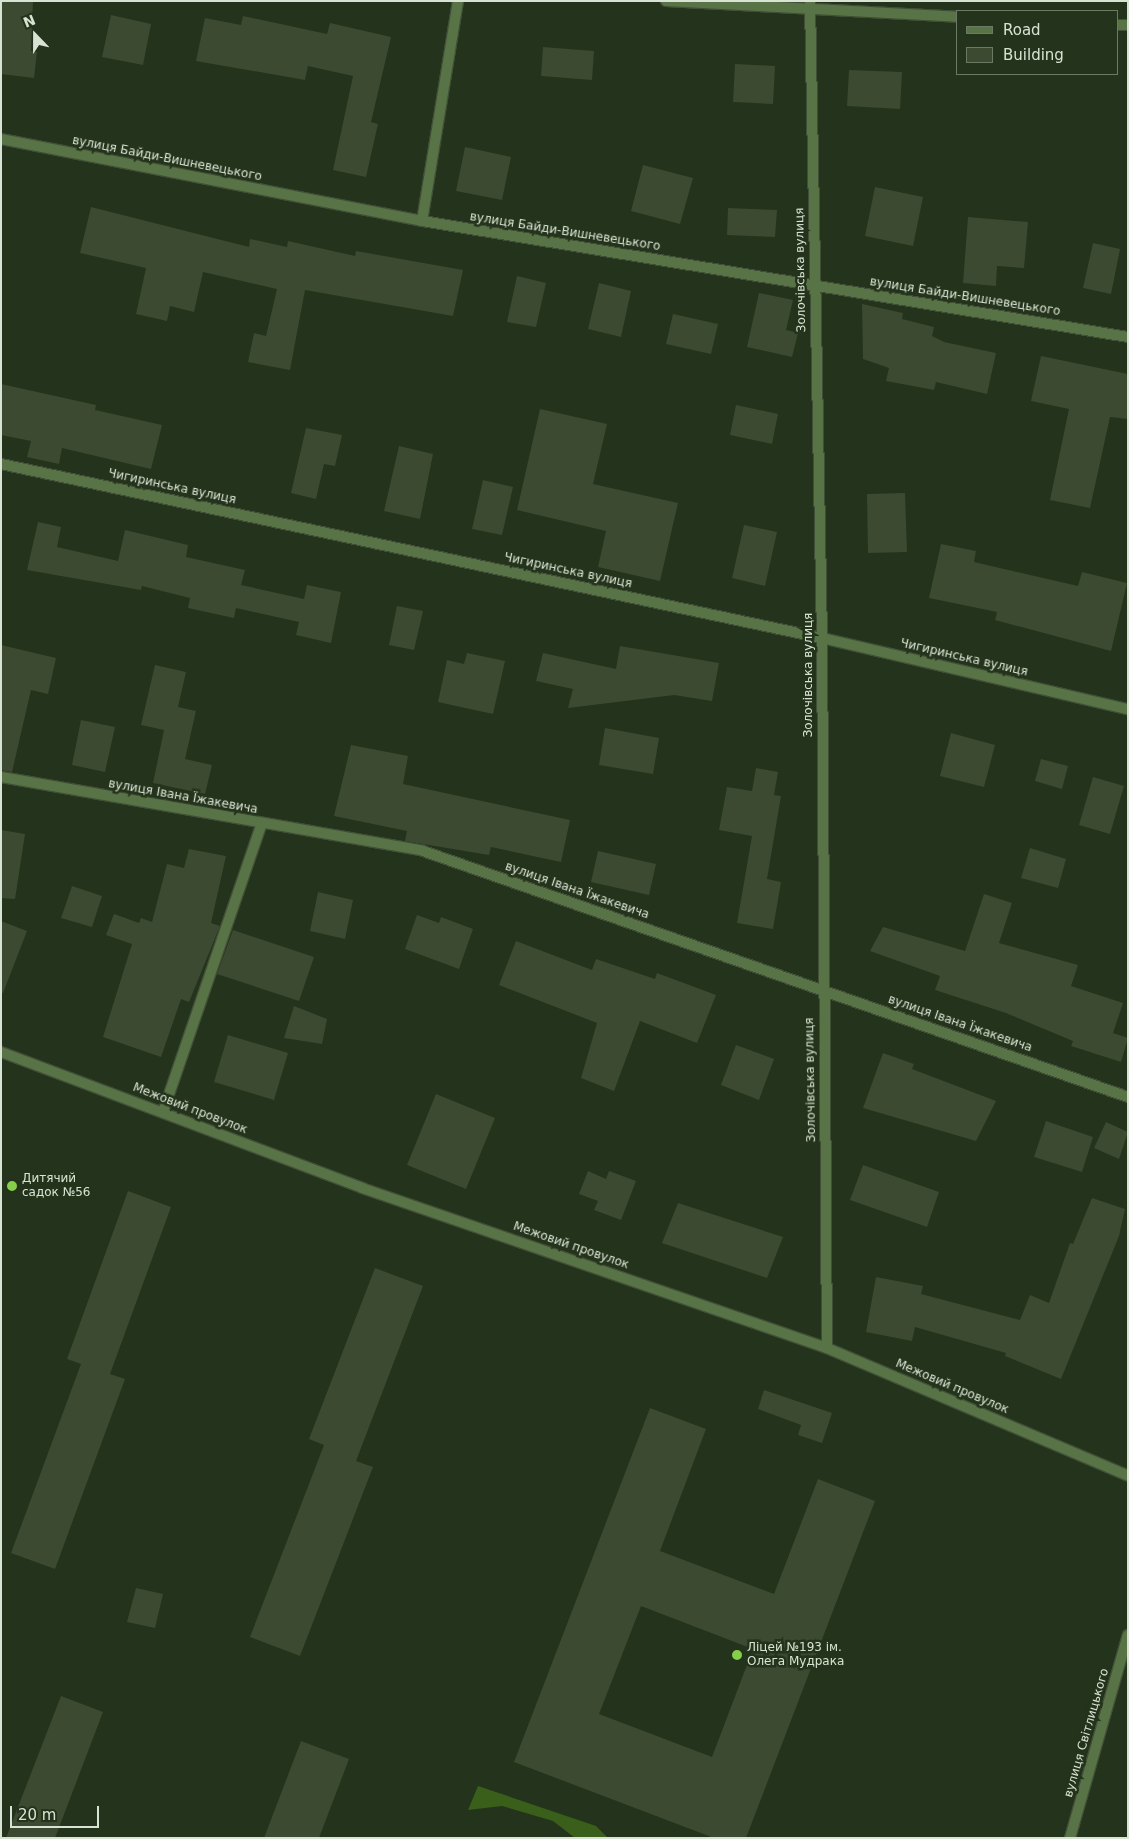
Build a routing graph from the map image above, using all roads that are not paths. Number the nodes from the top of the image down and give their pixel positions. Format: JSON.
{"nodes":[{"id":1,"x":458,"y":1,"type":"edge"},
{"id":2,"x":666,"y":1,"type":"edge"},
{"id":3,"x":810,"y":6,"type":"edge"},
{"id":4,"x":956,"y":18,"type":"edge"},
{"id":5,"x":1,"y":140,"type":"edge"},
{"id":6,"x":422,"y":221,"type":"junction"},
{"id":7,"x":814,"y":284,"type":"junction"},
{"id":8,"x":1128,"y":337,"type":"edge"},
{"id":9,"x":1,"y":464,"type":"edge"},
{"id":10,"x":822,"y":638,"type":"junction"},
{"id":11,"x":1128,"y":709,"type":"edge"},
{"id":12,"x":1,"y":777,"type":"edge"},
{"id":13,"x":262,"y":824,"type":"junction"},
{"id":14,"x":822,"y":989,"type":"junction"},
{"id":15,"x":1,"y":1052,"type":"edge"},
{"id":16,"x":1128,"y":1097,"type":"edge"},
{"id":17,"x":163,"y":1112,"type":"junction"},
{"id":18,"x":827,"y":1348,"type":"junction"},
{"id":19,"x":1128,"y":1476,"type":"edge"},
{"id":20,"x":1128,"y":1635,"type":"edge"},
{"id":21,"x":1070,"y":1838,"type":"edge"}],
"edges":[{"from":1,"to":6,"type":"street"},
{"from":2,"to":3,"type":"street"},
{"from":3,"to":4,"type":"street"},
{"from":3,"to":7,"type":"street","name":"Золочівська вулиця"},
{"from":5,"to":6,"type":"street","name":"вулиця Байди-Вишневецького"},
{"from":6,"to":7,"type":"street","name":"вулиця Байди-Вишневецького"},
{"from":7,"to":8,"type":"street","name":"вулиця Байди-Вишневецького"},
{"from":7,"to":10,"type":"street","name":"Золочівська вулиця"},
{"from":9,"to":10,"type":"street","name":"Чигиринська вулиця"},
{"from":10,"to":11,"type":"street","name":"Чигиринська вулиця"},
{"from":10,"to":14,"type":"street","name":"Золочівська вулиця"},
{"from":12,"to":13,"type":"street","name":"вулиця Івана Їжакевича"},
{"from":13,"to":14,"type":"street","name":"вулиця Івана Їжакевича"},
{"from":13,"to":17,"type":"street"},
{"from":14,"to":16,"type":"street","name":"вулиця Івана Їжакевича"},
{"from":14,"to":18,"type":"street","name":"Золочівська вулиця"},
{"from":15,"to":17,"type":"street","name":"Межовий провулок"},
{"from":17,"to":18,"type":"street","name":"Межовий провулок"},
{"from":18,"to":19,"type":"street","name":"Межовий провулок"},
{"from":20,"to":21,"type":"street","name":"вулиця Світлицького"}]}
